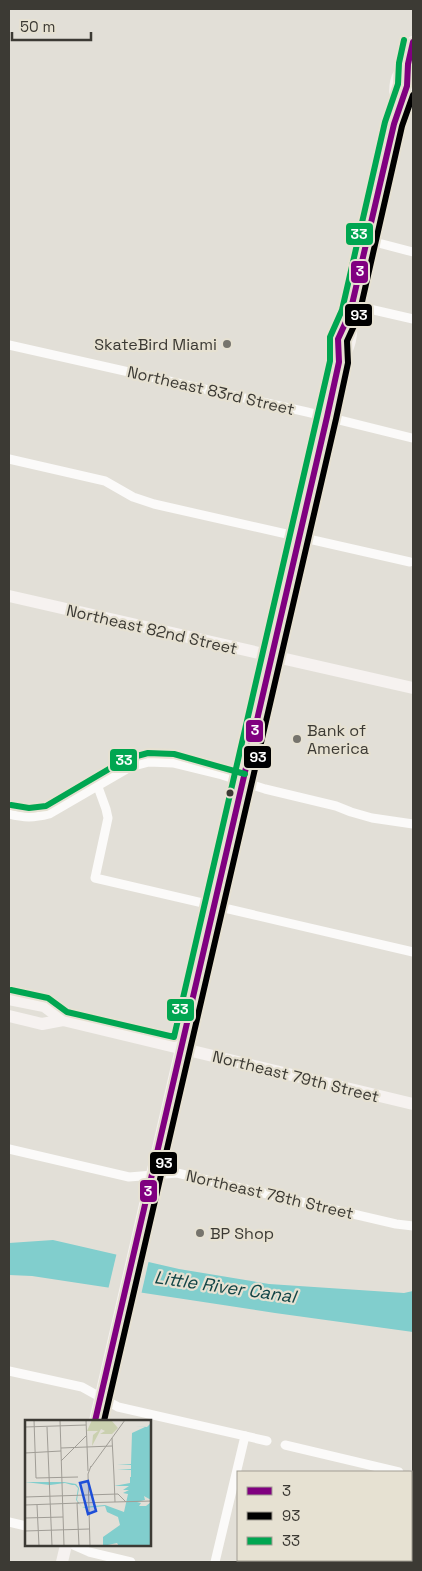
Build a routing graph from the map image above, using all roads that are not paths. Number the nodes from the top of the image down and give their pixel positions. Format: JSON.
{"nodes":[{"id":1,"x":413,"y":42,"type":"edge"},
{"id":2,"x":411,"y":65,"type":"edge"},
{"id":3,"x":367,"y":240,"type":"junction"},
{"id":4,"x":413,"y":252,"type":"edge"},
{"id":5,"x":351,"y":309,"type":"junction"},
{"id":6,"x":413,"y":319,"type":"edge"},
{"id":7,"x":9,"y":345,"type":"edge"},
{"id":8,"x":327,"y":417,"type":"junction"},
{"id":9,"x":412,"y":438,"type":"dead end"},
{"id":10,"x":9,"y":459,"type":"edge"},
{"id":11,"x":300,"y":536,"type":"junction"},
{"id":12,"x":410,"y":562,"type":"dead end"},
{"id":13,"x":9,"y":596,"type":"edge"},
{"id":14,"x":272,"y":656,"type":"junction"},
{"id":15,"x":413,"y":688,"type":"edge"},
{"id":16,"x":243,"y":782,"type":"junction"},
{"id":17,"x":98,"y":787,"type":"junction"},
{"id":18,"x":9,"y":814,"type":"edge"},
{"id":19,"x":413,"y":824,"type":"edge"},
{"id":20,"x":214,"y":906,"type":"junction"},
{"id":21,"x":413,"y":952,"type":"edge"},
{"id":22,"x":9,"y":999,"type":"edge"},
{"id":23,"x":9,"y":1016,"type":"edge"},
{"id":24,"x":63,"y":1020,"type":"junction"},
{"id":25,"x":181,"y":1048,"type":"junction"},
{"id":26,"x":413,"y":1104,"type":"edge"},
{"id":27,"x":9,"y":1149,"type":"edge"},
{"id":28,"x":152,"y":1175,"type":"junction"},
{"id":29,"x":413,"y":1226,"type":"edge"},
{"id":30,"x":9,"y":1370,"type":"edge"},
{"id":31,"x":100,"y":1398,"type":"junction"},
{"id":32,"x":95,"y":1420,"type":"edge"},
{"id":33,"x":244,"y":1436,"type":"junction"},
{"id":34,"x":267,"y":1441,"type":"dead end"},
{"id":35,"x":285,"y":1446,"type":"dead end"},
{"id":36,"x":395,"y":1471,"type":"edge"},
{"id":37,"x":9,"y":1522,"type":"edge"},
{"id":38,"x":25,"y":1526,"type":"edge"},
{"id":39,"x":66,"y":1546,"type":"edge"},
{"id":40,"x":75,"y":1546,"type":"edge"},
{"id":41,"x":62,"y":1562,"type":"edge"},
{"id":42,"x":131,"y":1562,"type":"edge"},
{"id":43,"x":215,"y":1562,"type":"edge"}],
"edges":[{"from":1,"to":2,"type":"main road"},
{"from":2,"to":3,"type":"main road"},
{"from":3,"to":4,"type":"street"},
{"from":3,"to":5,"type":"main road"},
{"from":5,"to":6,"type":"street"},
{"from":5,"to":8,"type":"main road"},
{"from":7,"to":8,"type":"street","name":"Northeast 83rd Street"},
{"from":8,"to":9,"type":"street","name":"Northeast 83rd Street"},
{"from":8,"to":11,"type":"main road"},
{"from":10,"to":11,"type":"street"},
{"from":11,"to":12,"type":"street"},
{"from":11,"to":14,"type":"main road"},
{"from":13,"to":14,"type":"main road","name":"Northeast 82nd Street"},
{"from":14,"to":15,"type":"main road","name":"Northeast 82nd Street"},
{"from":14,"to":16,"type":"main road"},
{"from":16,"to":17,"type":"street"},
{"from":16,"to":19,"type":"street"},
{"from":16,"to":20,"type":"main road"},
{"from":17,"to":18,"type":"street"},
{"from":17,"to":20,"type":"street"},
{"from":20,"to":21,"type":"street"},
{"from":20,"to":25,"type":"main road"},
{"from":22,"to":24,"type":"main road","name":"Northeast 79th Street"},
{"from":23,"to":24,"type":"main road","name":"Northeast 79th Street"},
{"from":24,"to":25,"type":"main road","name":"Northeast 79th Street"},
{"from":25,"to":26,"type":"main road","name":"Northeast 79th Street"},
{"from":25,"to":28,"type":"main road"},
{"from":27,"to":28,"type":"street","name":"Northeast 78th Street"},
{"from":28,"to":29,"type":"street","name":"Northeast 78th Street"},
{"from":28,"to":31,"type":"main road"},
{"from":30,"to":31,"type":"street"},
{"from":31,"to":32,"type":"main road"},
{"from":31,"to":33,"type":"street"},
{"from":33,"to":34,"type":"street"},
{"from":33,"to":43,"type":"street"},
{"from":35,"to":36,"type":"street"},
{"from":37,"to":38,"type":"street"},
{"from":39,"to":41,"type":"main road"},
{"from":40,"to":42,"type":"street"}]}
